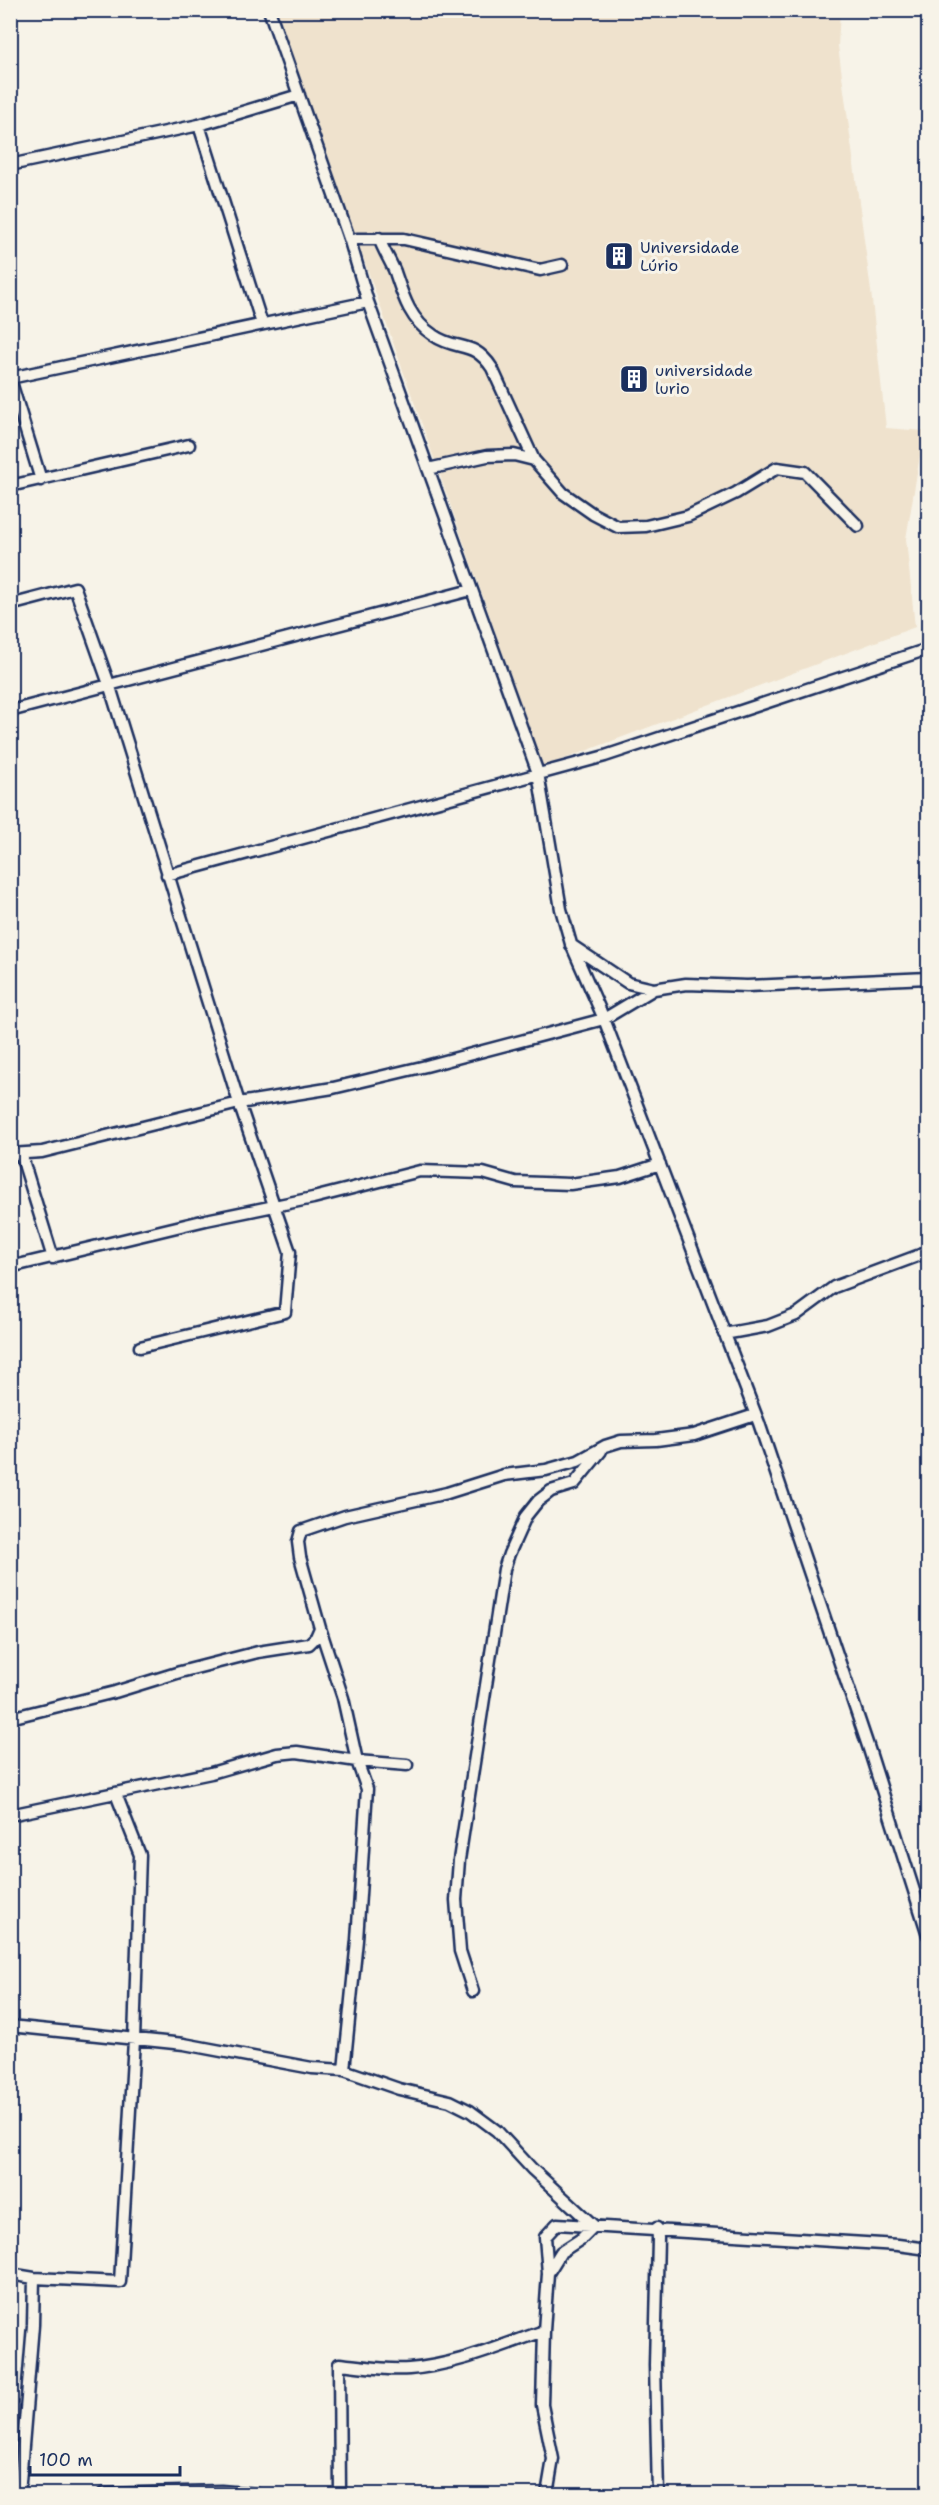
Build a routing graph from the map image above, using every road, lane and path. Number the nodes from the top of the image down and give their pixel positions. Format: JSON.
{"nodes":[{"id":1,"x":269,"y":10,"type":"edge"},
{"id":2,"x":299,"y":95,"type":"junction"},
{"id":3,"x":199,"y":125,"type":"junction"},
{"id":4,"x":10,"y":165,"type":"edge"},
{"id":5,"x":379,"y":238,"type":"junction"},
{"id":6,"x":357,"y":239,"type":"dead end"},
{"id":7,"x":561,"y":265,"type":"dead end"},
{"id":8,"x":368,"y":302,"type":"junction"},
{"id":9,"x":262,"y":324,"type":"junction"},
{"id":10,"x":10,"y":379,"type":"edge"},
{"id":11,"x":189,"y":445,"type":"dead end"},
{"id":12,"x":534,"y":459,"type":"junction"},
{"id":13,"x":428,"y":469,"type":"junction"},
{"id":14,"x":41,"y":480,"type":"junction"},
{"id":15,"x":10,"y":486,"type":"edge"},
{"id":16,"x":858,"y":526,"type":"dead end"},
{"id":17,"x":471,"y":590,"type":"junction"},
{"id":18,"x":10,"y":604,"type":"edge"},
{"id":19,"x":928,"y":649,"type":"edge"},
{"id":20,"x":110,"y":687,"type":"junction"},
{"id":21,"x":10,"y":711,"type":"edge"},
{"id":22,"x":538,"y":773,"type":"junction"},
{"id":23,"x":167,"y":875,"type":"junction"},
{"id":24,"x":571,"y":944,"type":"junction"},
{"id":25,"x":928,"y":978,"type":"edge"},
{"id":26,"x":654,"y":989,"type":"junction"},
{"id":27,"x":604,"y":1019,"type":"junction"},
{"id":28,"x":239,"y":1103,"type":"junction"},
{"id":29,"x":16,"y":1154,"type":"edge"},
{"id":30,"x":660,"y":1164,"type":"junction"},
{"id":31,"x":276,"y":1206,"type":"junction"},
{"id":32,"x":928,"y":1252,"type":"edge"},
{"id":33,"x":53,"y":1257,"type":"junction"},
{"id":34,"x":10,"y":1266,"type":"edge"},
{"id":35,"x":724,"y":1334,"type":"junction"},
{"id":36,"x":140,"y":1347,"type":"dead end"},
{"id":37,"x":755,"y":1415,"type":"junction"},
{"id":38,"x":605,"y":1446,"type":"junction"},
{"id":39,"x":320,"y":1628,"type":"junction"},
{"id":40,"x":10,"y":1718,"type":"edge"},
{"id":41,"x":357,"y":1761,"type":"junction"},
{"id":42,"x":407,"y":1765,"type":"dead end"},
{"id":43,"x":116,"y":1794,"type":"junction"},
{"id":44,"x":10,"y":1815,"type":"edge"},
{"id":45,"x":928,"y":1935,"type":"edge"},
{"id":46,"x":473,"y":1991,"type":"dead end"},
{"id":47,"x":10,"y":2026,"type":"edge"},
{"id":48,"x":134,"y":2040,"type":"junction"},
{"id":49,"x":344,"y":2070,"type":"junction"},
{"id":50,"x":594,"y":2226,"type":"junction"},
{"id":51,"x":657,"y":2228,"type":"junction"},
{"id":52,"x":928,"y":2249,"type":"edge"},
{"id":53,"x":548,"y":2272,"type":"junction"},
{"id":54,"x":10,"y":2274,"type":"edge"},
{"id":55,"x":34,"y":2278,"type":"junction"},
{"id":56,"x":544,"y":2331,"type":"junction"},
{"id":57,"x":19,"y":2494,"type":"edge"},
{"id":58,"x":103,"y":2494,"type":"edge"},
{"id":59,"x":257,"y":2494,"type":"edge"},
{"id":60,"x":340,"y":2494,"type":"edge"},
{"id":61,"x":547,"y":2494,"type":"edge"},
{"id":62,"x":657,"y":2494,"type":"edge"}],
"edges":[{"from":1,"to":2,"type":"street"},
{"from":2,"to":3,"type":"street"},
{"from":2,"to":8,"type":"street"},
{"from":3,"to":4,"type":"street"},
{"from":3,"to":9,"type":"street"},
{"from":5,"to":6,"type":"street"},
{"from":5,"to":7,"type":"street"},
{"from":5,"to":12,"type":"street"},
{"from":8,"to":9,"type":"street"},
{"from":8,"to":13,"type":"street"},
{"from":9,"to":10,"type":"street"},
{"from":10,"to":14,"type":"street"},
{"from":11,"to":14,"type":"street"},
{"from":12,"to":13,"type":"street"},
{"from":12,"to":16,"type":"street"},
{"from":13,"to":17,"type":"street"},
{"from":14,"to":15,"type":"street"},
{"from":17,"to":20,"type":"street"},
{"from":17,"to":22,"type":"street"},
{"from":18,"to":20,"type":"street"},
{"from":19,"to":22,"type":"street"},
{"from":20,"to":21,"type":"street"},
{"from":20,"to":23,"type":"street"},
{"from":22,"to":23,"type":"street"},
{"from":22,"to":24,"type":"street"},
{"from":23,"to":28,"type":"street"},
{"from":24,"to":26,"type":"street"},
{"from":24,"to":27,"type":"street"},
{"from":25,"to":26,"type":"street"},
{"from":26,"to":27,"type":"street"},
{"from":27,"to":28,"type":"street"},
{"from":27,"to":30,"type":"street"},
{"from":28,"to":29,"type":"street"},
{"from":28,"to":31,"type":"street"},
{"from":29,"to":33,"type":"street"},
{"from":30,"to":31,"type":"street"},
{"from":30,"to":35,"type":"street"},
{"from":31,"to":33,"type":"street"},
{"from":31,"to":36,"type":"street"},
{"from":32,"to":35,"type":"street"},
{"from":33,"to":34,"type":"street"},
{"from":35,"to":37,"type":"street"},
{"from":37,"to":38,"type":"street"},
{"from":37,"to":45,"type":"street"},
{"from":38,"to":39,"type":"street"},
{"from":38,"to":46,"type":"street"},
{"from":39,"to":40,"type":"street"},
{"from":39,"to":41,"type":"street"},
{"from":41,"to":42,"type":"street"},
{"from":41,"to":43,"type":"street"},
{"from":41,"to":49,"type":"street"},
{"from":43,"to":44,"type":"street"},
{"from":43,"to":48,"type":"street"},
{"from":47,"to":48,"type":"street"},
{"from":48,"to":49,"type":"street"},
{"from":48,"to":55,"type":"street"},
{"from":49,"to":50,"type":"street"},
{"from":50,"to":51,"type":"street"},
{"from":50,"to":53,"type":"street"},
{"from":50,"to":53,"type":"street"},
{"from":51,"to":52,"type":"street"},
{"from":51,"to":62,"type":"street"},
{"from":53,"to":56,"type":"street"},
{"from":54,"to":55,"type":"street"},
{"from":55,"to":57,"type":"street"},
{"from":56,"to":60,"type":"street"},
{"from":56,"to":61,"type":"street"},
{"from":58,"to":59,"type":"street"}]}
